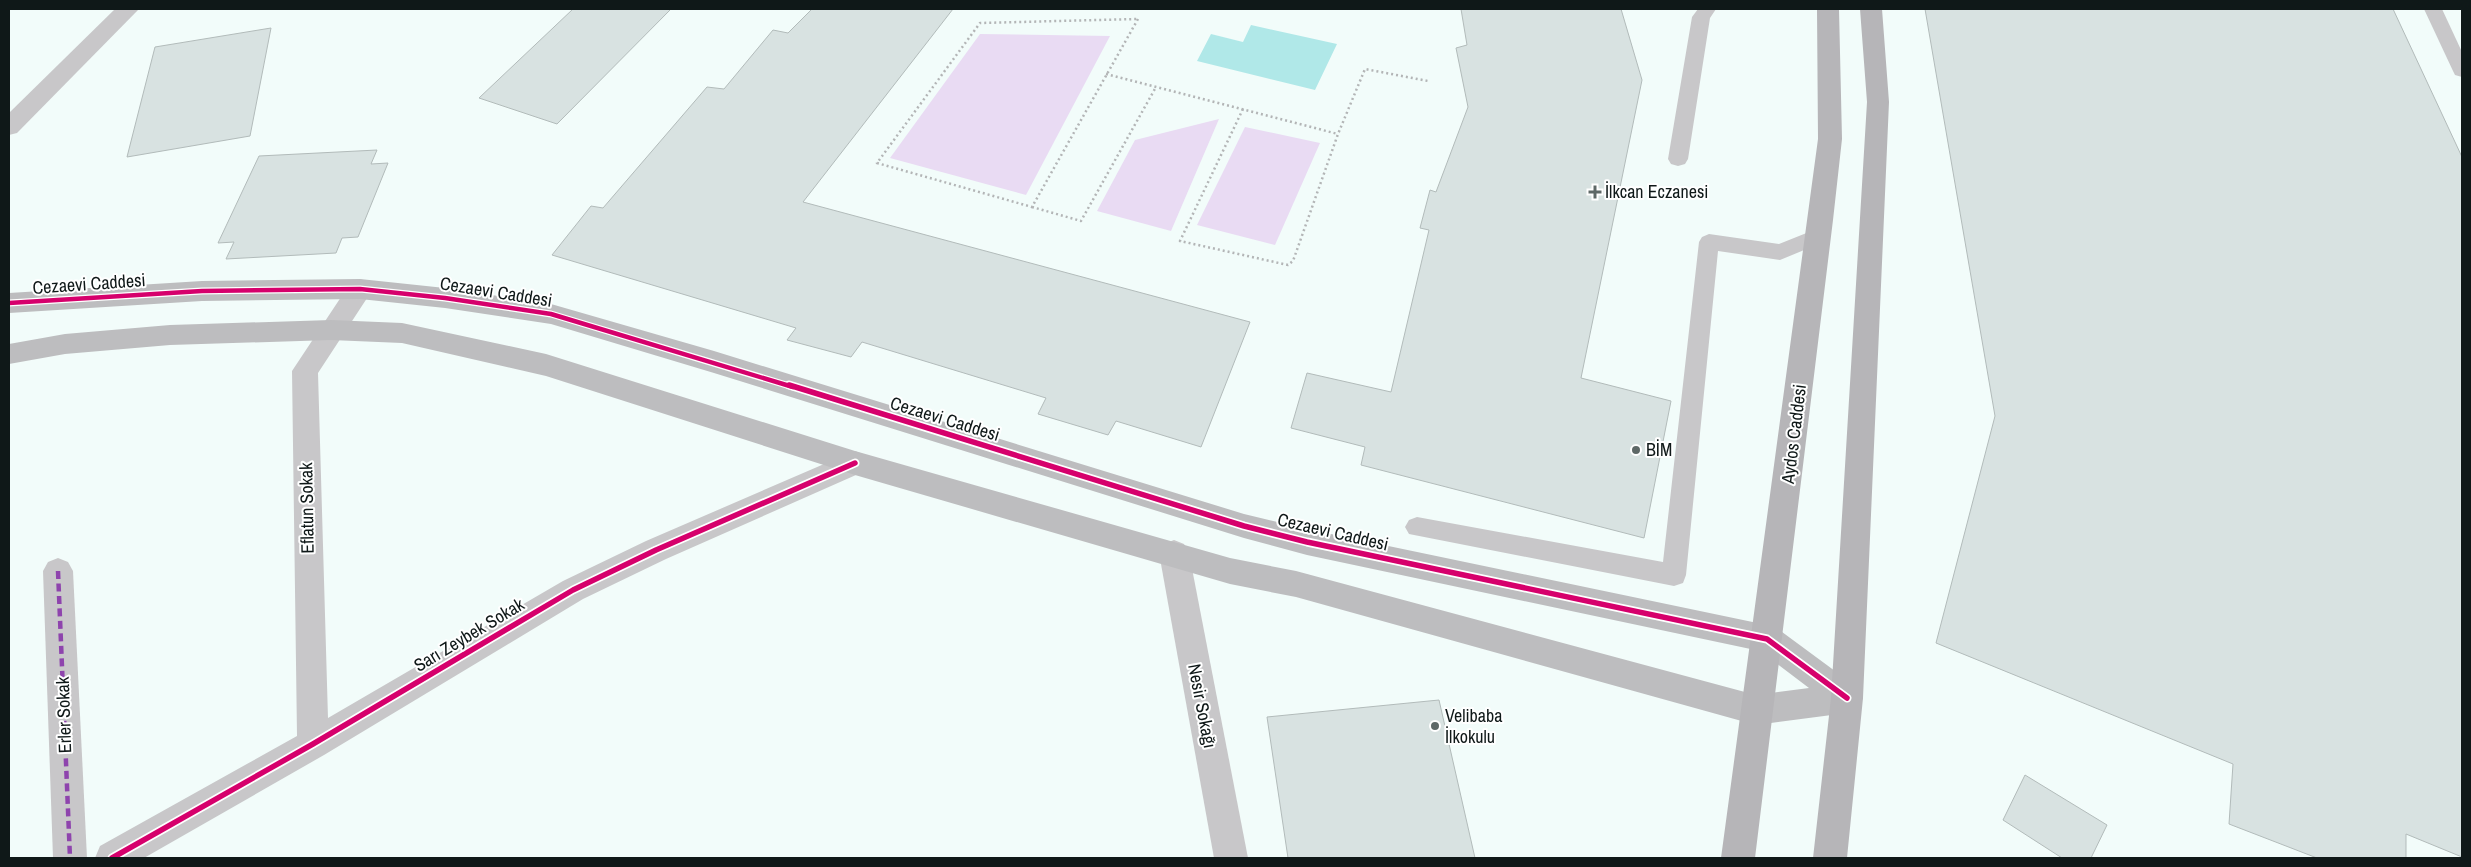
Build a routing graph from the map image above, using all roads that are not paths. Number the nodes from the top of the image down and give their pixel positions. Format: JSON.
{"nodes":[{"id":1,"x":128,"y":9,"type":"edge"},
{"id":2,"x":1706,"y":9,"type":"edge"},
{"id":3,"x":1828,"y":9,"type":"edge"},
{"id":4,"x":1871,"y":9,"type":"edge"},
{"id":5,"x":2433,"y":9,"type":"edge"},
{"id":6,"x":2462,"y":71,"type":"edge"},
{"id":7,"x":9,"y":127,"type":"edge"},
{"id":8,"x":1678,"y":159,"type":"dead end"},
{"id":9,"x":1819,"y":236,"type":"junction"},
{"id":10,"x":360,"y":289,"type":"junction"},
{"id":11,"x":9,"y":303,"type":"edge"},
{"id":12,"x":331,"y":330,"type":"junction"},
{"id":13,"x":9,"y":354,"type":"edge"},
{"id":14,"x":855,"y":463,"type":"junction"},
{"id":15,"x":1417,"y":527,"type":"dead end"},
{"id":16,"x":1174,"y":553,"type":"junction"},
{"id":17,"x":58,"y":571,"type":"dead end"},
{"id":18,"x":1767,"y":639,"type":"junction"},
{"id":19,"x":1847,"y":698,"type":"junction"},
{"id":20,"x":1756,"y":710,"type":"junction"},
{"id":21,"x":313,"y":744,"type":"junction"},
{"id":22,"x":70,"y":858,"type":"edge"},
{"id":23,"x":112,"y":858,"type":"edge"},
{"id":24,"x":1231,"y":858,"type":"edge"},
{"id":25,"x":1738,"y":858,"type":"edge"},
{"id":26,"x":1830,"y":858,"type":"edge"}],
"edges":[{"from":1,"to":7,"type":"street"},
{"from":2,"to":8,"type":"lane"},
{"from":3,"to":9,"type":"main road","name":"Aydos Caddesi"},
{"from":4,"to":19,"type":"main road"},
{"from":5,"to":6,"type":"lane"},
{"from":9,"to":15,"type":"lane"},
{"from":9,"to":18,"type":"main road","name":"Aydos Caddesi"},
{"from":10,"to":11,"type":"street","name":"Cezaevi Caddesi"},
{"from":10,"to":12,"type":"street","name":"Eflatun Sokak"},
{"from":10,"to":18,"type":"street","name":"Cezaevi Caddesi"},
{"from":12,"to":13,"type":"street"},
{"from":12,"to":14,"type":"street"},
{"from":12,"to":21,"type":"street","name":"Eflatun Sokak"},
{"from":14,"to":16,"type":"street"},
{"from":14,"to":21,"type":"street","name":"Sarı Zeybek Sokak"},
{"from":16,"to":20,"type":"street"},
{"from":16,"to":24,"type":"street","name":"Nesir Sokağı"},
{"from":17,"to":22,"type":"street","name":"Erler Sokak"},
{"from":18,"to":19,"type":"street","name":"Cezaevi Caddesi"},
{"from":18,"to":20,"type":"main road","name":"Aydos Caddesi"},
{"from":19,"to":20,"type":"street"},
{"from":19,"to":26,"type":"main road"},
{"from":20,"to":25,"type":"main road","name":"Aydos Caddesi"},
{"from":21,"to":23,"type":"street","name":"Sarı Zeybek Sokak"}]}
